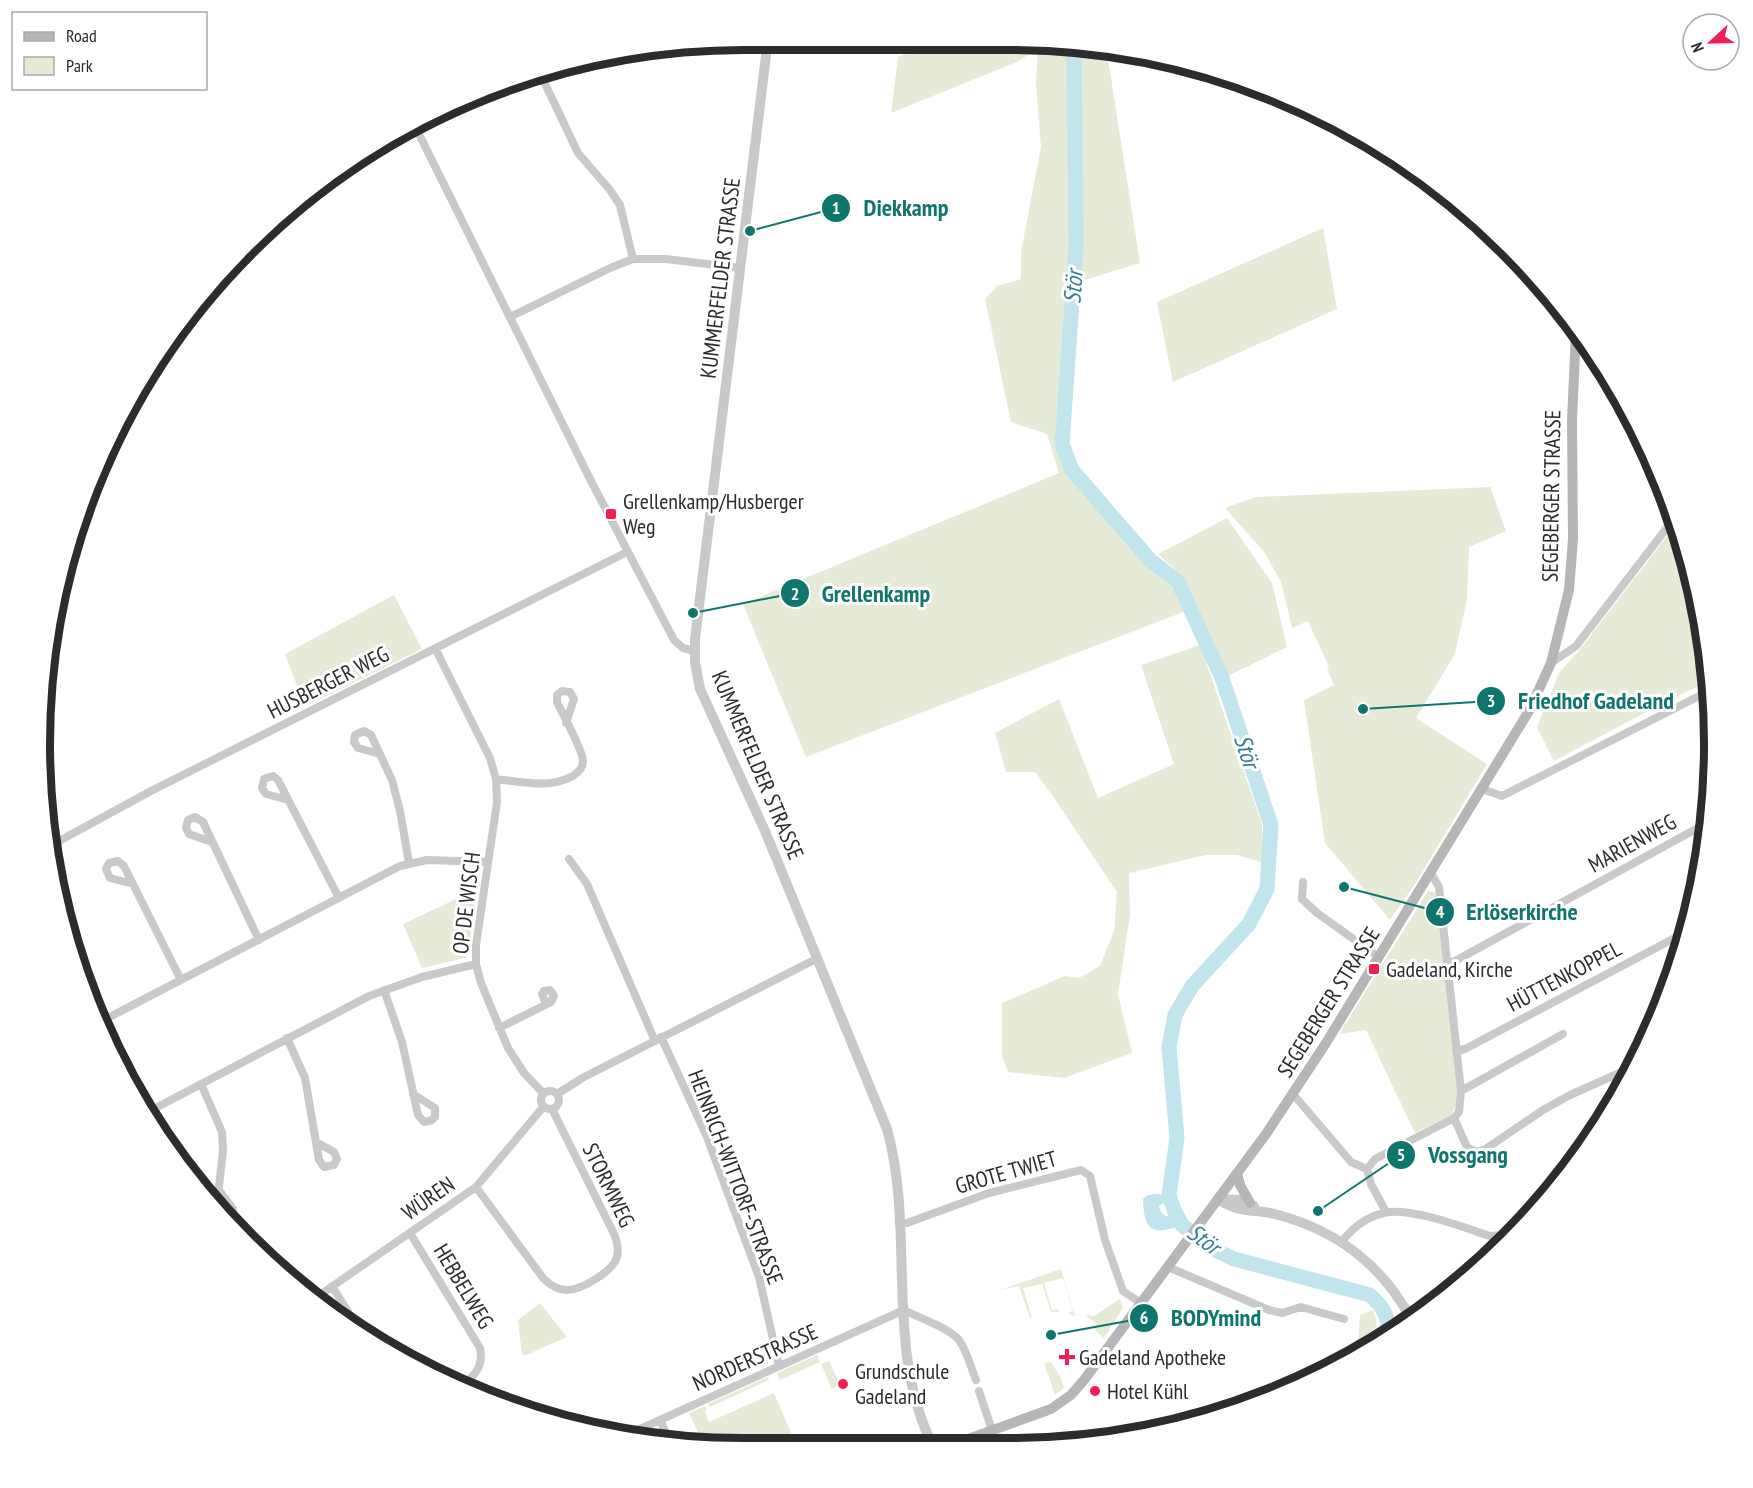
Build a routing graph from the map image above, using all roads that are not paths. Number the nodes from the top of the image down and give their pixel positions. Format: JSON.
{"nodes":[{"id":1,"x":767,"y":50,"type":"edge"},
{"id":2,"x":543,"y":79,"type":"edge"},
{"id":3,"x":418,"y":132,"type":"edge"},
{"id":4,"x":633,"y":259,"type":"junction"},
{"id":5,"x":740,"y":268,"type":"junction"},
{"id":6,"x":510,"y":317,"type":"junction"},
{"id":7,"x":1575,"y":343,"type":"edge"},
{"id":8,"x":1668,"y":526,"type":"edge"},
{"id":9,"x":627,"y":552,"type":"junction"},
{"id":10,"x":435,"y":648,"type":"junction"},
{"id":11,"x":695,"y":651,"type":"junction"},
{"id":12,"x":1551,"y":663,"type":"junction"},
{"id":13,"x":1702,"y":695,"type":"edge"},
{"id":14,"x":566,"y":723,"type":"dead end"},
{"id":15,"x":380,"y":754,"type":"dead end"},
{"id":16,"x":496,"y":779,"type":"junction"},
{"id":17,"x":1482,"y":789,"type":"junction"},
{"id":18,"x":288,"y":800,"type":"dead end"},
{"id":19,"x":1699,"y":828,"type":"edge"},
{"id":20,"x":56,"y":842,"type":"edge"},
{"id":21,"x":212,"y":842,"type":"dead end"},
{"id":22,"x":569,"y":859,"type":"dead end"},
{"id":23,"x":488,"y":862,"type":"junction"},
{"id":24,"x":410,"y":863,"type":"junction"},
{"id":25,"x":1431,"y":873,"type":"junction"},
{"id":26,"x":1303,"y":882,"type":"dead end"},
{"id":27,"x":133,"y":884,"type":"dead end"},
{"id":28,"x":339,"y":898,"type":"junction"},
{"id":29,"x":1676,"y":937,"type":"edge"},
{"id":30,"x":259,"y":940,"type":"junction"},
{"id":31,"x":1379,"y":957,"type":"junction"},
{"id":32,"x":818,"y":958,"type":"junction"},
{"id":33,"x":1447,"y":963,"type":"junction"},
{"id":34,"x":476,"y":964,"type":"junction"},
{"id":35,"x":180,"y":980,"type":"junction"},
{"id":36,"x":384,"y":990,"type":"junction"},
{"id":37,"x":546,"y":1004,"type":"dead end"},
{"id":38,"x":106,"y":1019,"type":"edge"},
{"id":39,"x":499,"y":1028,"type":"junction"},
{"id":40,"x":1563,"y":1034,"type":"dead end"},
{"id":41,"x":287,"y":1038,"type":"junction"},
{"id":42,"x":658,"y":1039,"type":"junction"},
{"id":43,"x":1456,"y":1051,"type":"junction"},
{"id":44,"x":1620,"y":1073,"type":"edge"},
{"id":45,"x":201,"y":1084,"type":"junction"},
{"id":46,"x":1461,"y":1091,"type":"junction"},
{"id":47,"x":543,"y":1093,"type":"junction"},
{"id":48,"x":413,"y":1094,"type":"dead end"},
{"id":49,"x":557,"y":1094,"type":"junction"},
{"id":50,"x":1293,"y":1094,"type":"junction"},
{"id":51,"x":548,"y":1107,"type":"junction"},
{"id":52,"x":154,"y":1109,"type":"edge"},
{"id":53,"x":1454,"y":1118,"type":"junction"},
{"id":54,"x":316,"y":1142,"type":"dead end"},
{"id":55,"x":1367,"y":1169,"type":"junction"},
{"id":56,"x":1237,"y":1173,"type":"junction"},
{"id":57,"x":476,"y":1187,"type":"junction"},
{"id":58,"x":218,"y":1189,"type":"junction"},
{"id":59,"x":218,"y":1197,"type":"edge"},
{"id":60,"x":1218,"y":1199,"type":"junction"},
{"id":61,"x":1250,"y":1203,"type":"junction"},
{"id":62,"x":1262,"y":1211,"type":"junction"},
{"id":63,"x":1386,"y":1212,"type":"junction"},
{"id":64,"x":233,"y":1214,"type":"edge"},
{"id":65,"x":899,"y":1223,"type":"junction"},
{"id":66,"x":411,"y":1233,"type":"junction"},
{"id":67,"x":1498,"y":1237,"type":"edge"},
{"id":68,"x":1341,"y":1241,"type":"junction"},
{"id":69,"x":1168,"y":1267,"type":"junction"},
{"id":70,"x":332,"y":1286,"type":"junction"},
{"id":71,"x":320,"y":1294,"type":"edge"},
{"id":72,"x":1141,"y":1303,"type":"junction"},
{"id":73,"x":904,"y":1310,"type":"junction"},
{"id":74,"x":1407,"y":1313,"type":"edge"},
{"id":75,"x":350,"y":1316,"type":"edge"},
{"id":76,"x":1344,"y":1319,"type":"dead end"},
{"id":77,"x":779,"y":1366,"type":"junction"},
{"id":78,"x":975,"y":1380,"type":"dead end"},
{"id":79,"x":468,"y":1381,"type":"edge"},
{"id":80,"x":979,"y":1391,"type":"dead end"},
{"id":81,"x":660,"y":1420,"type":"junction"},
{"id":82,"x":637,"y":1430,"type":"edge"},
{"id":83,"x":993,"y":1430,"type":"junction"},
{"id":84,"x":666,"y":1434,"type":"edge"},
{"id":85,"x":930,"y":1438,"type":"edge"},
{"id":86,"x":974,"y":1438,"type":"edge"},
{"id":87,"x":995,"y":1438,"type":"edge"}],
"edges":[{"from":1,"to":5,"type":"street","name":"KUMMERFELDER STRASSE"},
{"from":2,"to":4,"type":"street"},
{"from":3,"to":6,"type":"street"},
{"from":4,"to":5,"type":"street"},
{"from":4,"to":6,"type":"street"},
{"from":5,"to":11,"type":"street","name":"KUMMERFELDER STRASSE"},
{"from":6,"to":9,"type":"street"},
{"from":7,"to":12,"type":"main road","name":"SEGEBERGER STRASSE"},
{"from":8,"to":12,"type":"street"},
{"from":9,"to":10,"type":"street","name":"HUSBERGER WEG"},
{"from":9,"to":11,"type":"street"},
{"from":10,"to":16,"type":"street","name":"OP DE WISCH"},
{"from":10,"to":20,"type":"street","name":"HUSBERGER WEG"},
{"from":11,"to":32,"type":"street","name":"KUMMERFELDER STRASSE"},
{"from":12,"to":17,"type":"main road","name":"SEGEBERGER STRASSE"},
{"from":13,"to":17,"type":"street"},
{"from":14,"to":16,"type":"street"},
{"from":15,"to":24,"type":"street"},
{"from":16,"to":23,"type":"street","name":"OP DE WISCH"},
{"from":17,"to":25,"type":"main road","name":"SEGEBERGER STRASSE"},
{"from":18,"to":28,"type":"street"},
{"from":19,"to":33,"type":"street","name":"MARIENWEG"},
{"from":21,"to":30,"type":"street"},
{"from":22,"to":42,"type":"street","name":"HEINRICH-WITTORF-STRASSE"},
{"from":23,"to":24,"type":"street"},
{"from":23,"to":34,"type":"street","name":"OP DE WISCH"},
{"from":24,"to":28,"type":"street"},
{"from":25,"to":31,"type":"main road","name":"SEGEBERGER STRASSE"},
{"from":25,"to":33,"type":"street"},
{"from":26,"to":31,"type":"street"},
{"from":27,"to":35,"type":"street"},
{"from":28,"to":30,"type":"street"},
{"from":29,"to":43,"type":"street","name":"HÜTTENKOPPEL"},
{"from":30,"to":35,"type":"street"},
{"from":31,"to":50,"type":"main road","name":"SEGEBERGER STRASSE"},
{"from":32,"to":42,"type":"street"},
{"from":32,"to":65,"type":"street","name":"KUMMERFELDER STRASSE"},
{"from":33,"to":43,"type":"street"},
{"from":34,"to":36,"type":"street"},
{"from":34,"to":39,"type":"street","name":"OP DE WISCH"},
{"from":35,"to":38,"type":"street"},
{"from":36,"to":41,"type":"street"},
{"from":36,"to":48,"type":"street"},
{"from":37,"to":39,"type":"street"},
{"from":39,"to":47,"type":"street","name":"OP DE WISCH"},
{"from":40,"to":46,"type":"street"},
{"from":41,"to":45,"type":"street"},
{"from":41,"to":54,"type":"street"},
{"from":42,"to":49,"type":"street"},
{"from":42,"to":77,"type":"street","name":"HEINRICH-WITTORF-STRASSE"},
{"from":43,"to":46,"type":"street"},
{"from":44,"to":53,"type":"street"},
{"from":45,"to":52,"type":"street"},
{"from":45,"to":58,"type":"street"},
{"from":46,"to":53,"type":"street"},
{"from":47,"to":49,"type":"street"},
{"from":47,"to":51,"type":"street"},
{"from":49,"to":51,"type":"street"},
{"from":50,"to":55,"type":"street"},
{"from":50,"to":56,"type":"main road","name":"SEGEBERGER STRASSE"},
{"from":51,"to":57,"type":"street","name":"WÜREN"},
{"from":51,"to":57,"type":"street","name":"STORMWEG"},
{"from":53,"to":55,"type":"street"},
{"from":55,"to":63,"type":"street"},
{"from":56,"to":60,"type":"main road","name":"SEGEBERGER STRASSE"},
{"from":56,"to":61,"type":"main road"},
{"from":57,"to":66,"type":"street","name":"WÜREN"},
{"from":58,"to":59,"type":"street"},
{"from":58,"to":64,"type":"street"},
{"from":60,"to":61,"type":"street"},
{"from":60,"to":62,"type":"street"},
{"from":60,"to":69,"type":"main road","name":"SEGEBERGER STRASSE"},
{"from":61,"to":62,"type":"street"},
{"from":62,"to":68,"type":"street"},
{"from":63,"to":67,"type":"street"},
{"from":63,"to":68,"type":"street"},
{"from":65,"to":72,"type":"street","name":"GROTE TWIET"},
{"from":65,"to":73,"type":"street","name":"KUMMERFELDER STRASSE"},
{"from":66,"to":70,"type":"street","name":"WÜREN"},
{"from":66,"to":79,"type":"street","name":"HEBBELWEG"},
{"from":68,"to":74,"type":"street"},
{"from":69,"to":72,"type":"main road","name":"SEGEBERGER STRASSE"},
{"from":69,"to":76,"type":"street"},
{"from":70,"to":71,"type":"street","name":"WÜREN"},
{"from":70,"to":75,"type":"street"},
{"from":72,"to":83,"type":"main road","name":"SEGEBERGER STRASSE"},
{"from":73,"to":77,"type":"street","name":"NORDERSTRASSE"},
{"from":73,"to":78,"type":"street"},
{"from":73,"to":85,"type":"street","name":"KUMMERFELDER STRASSE"},
{"from":77,"to":81,"type":"street","name":"NORDERSTRASSE"},
{"from":80,"to":83,"type":"street"},
{"from":81,"to":82,"type":"street","name":"NORDERSTRASSE"},
{"from":81,"to":84,"type":"street"},
{"from":83,"to":86,"type":"main road","name":"SEGEBERGER STRASSE"},
{"from":83,"to":87,"type":"street"}]}
